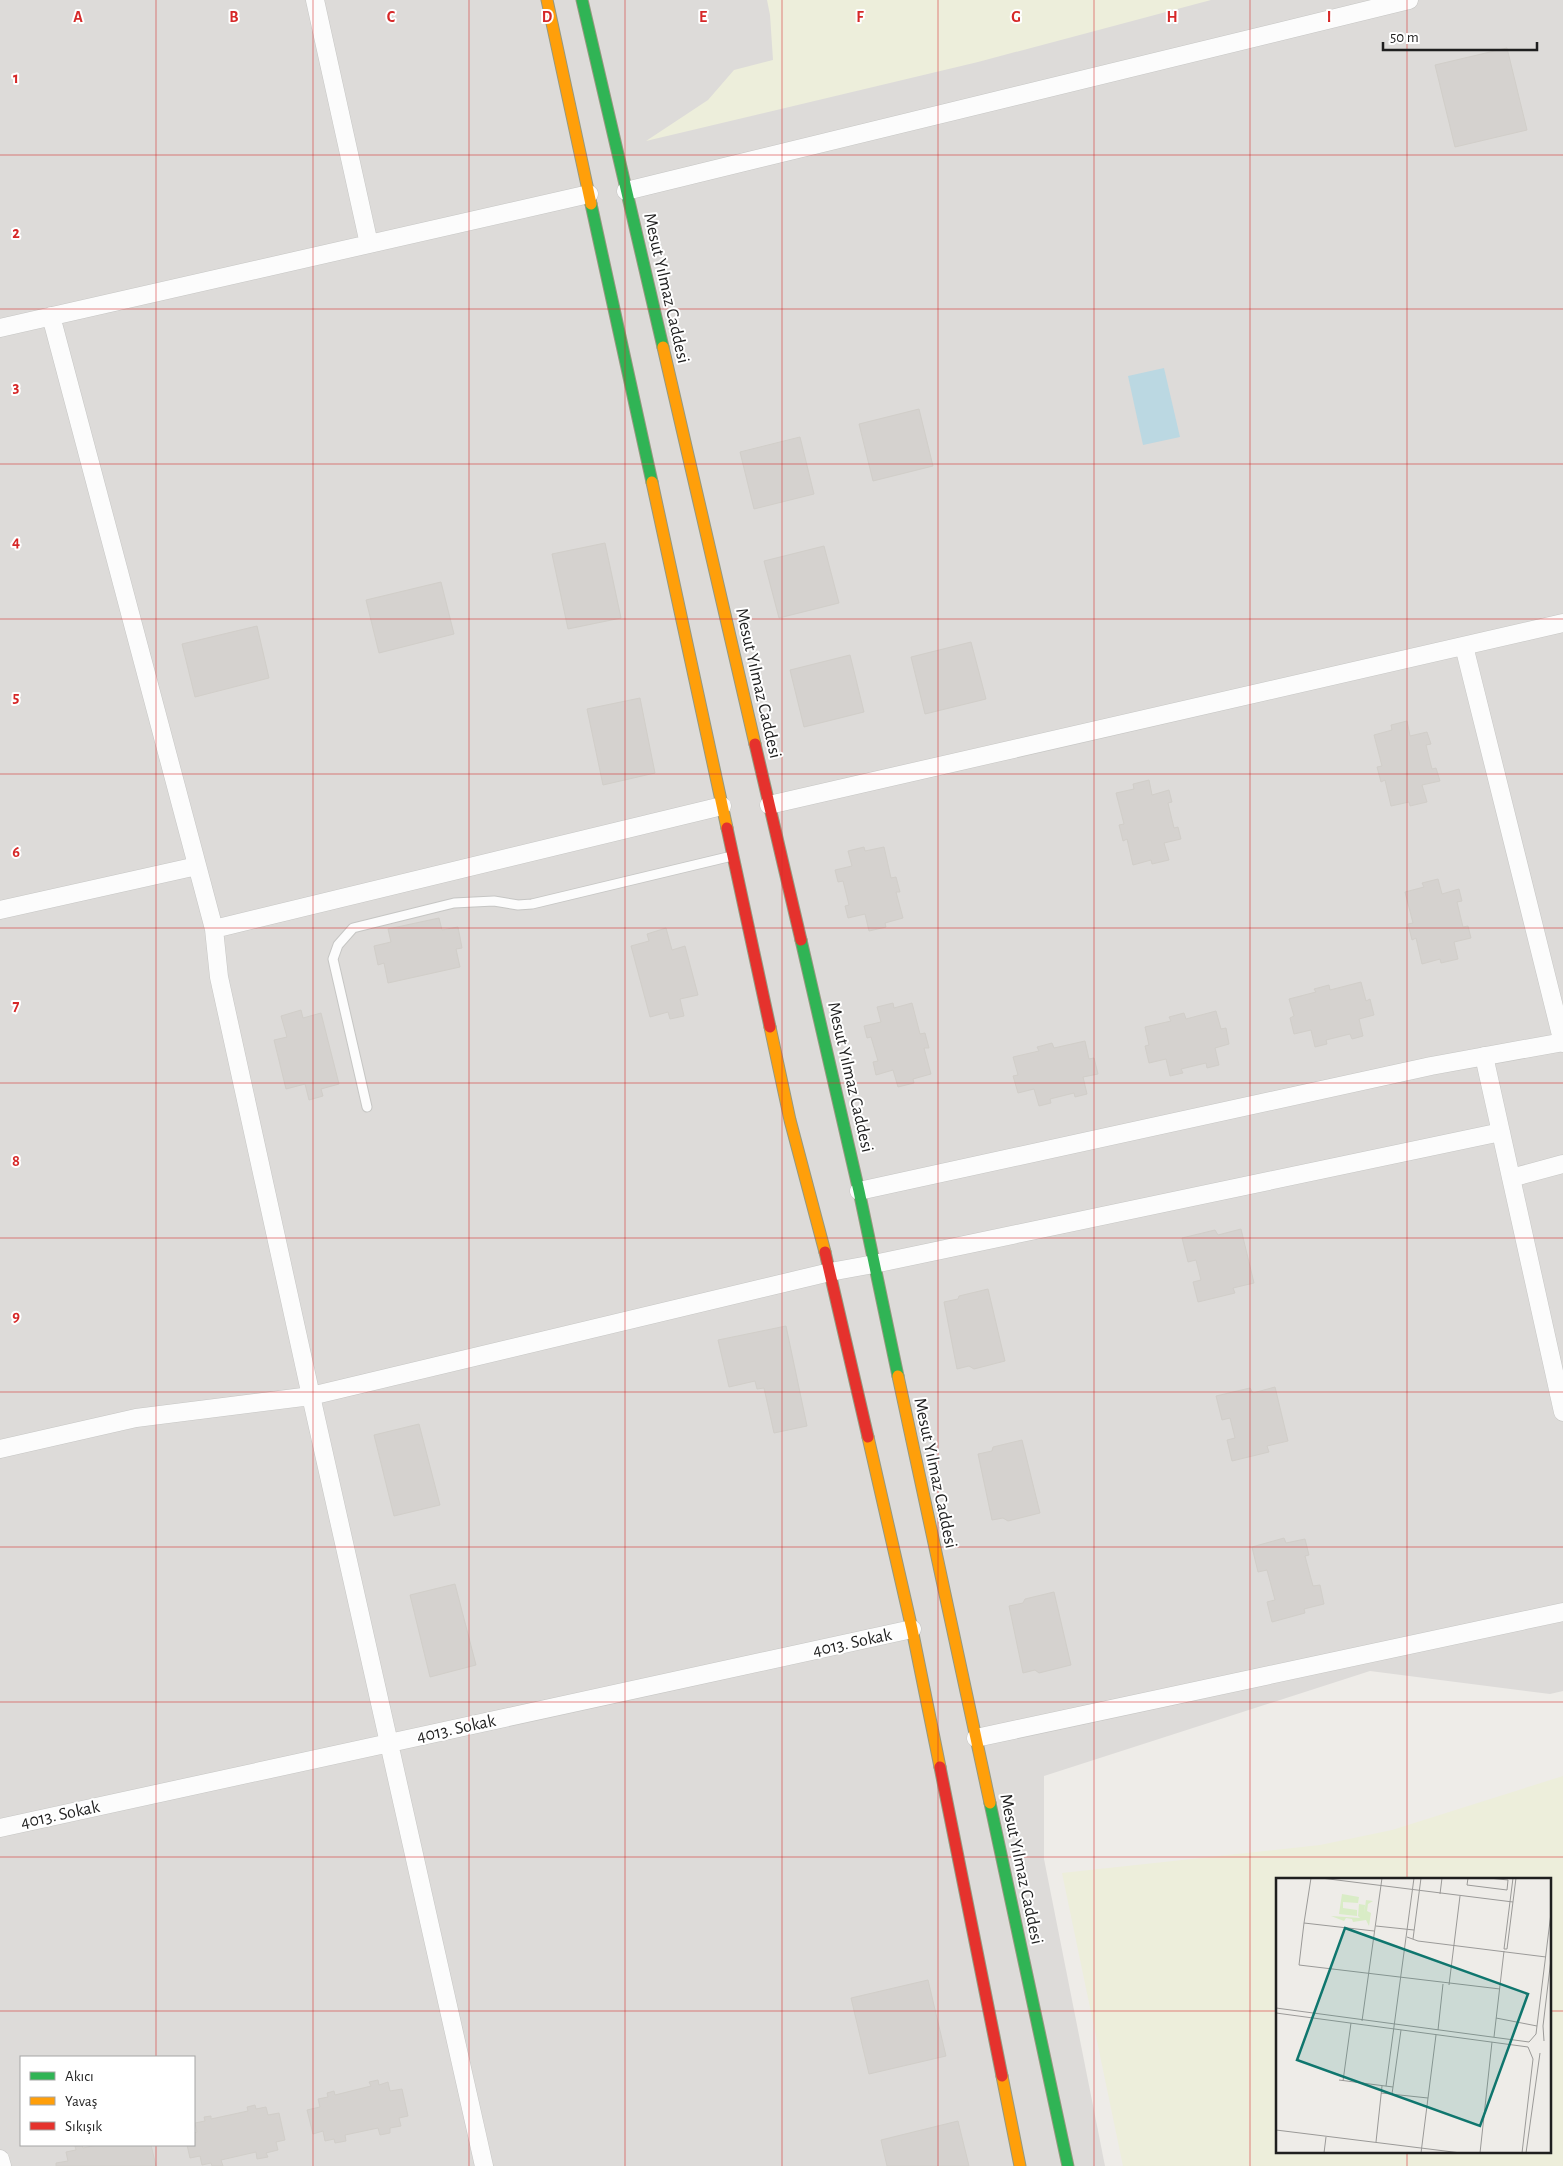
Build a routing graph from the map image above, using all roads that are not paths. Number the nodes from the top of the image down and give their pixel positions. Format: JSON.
{"nodes":[{"id":1,"x":315,"y":0,"type":"edge"},
{"id":2,"x":547,"y":0,"type":"edge"},
{"id":3,"x":582,"y":0,"type":"edge"},
{"id":4,"x":1409,"y":0,"type":"edge"},
{"id":5,"x":626,"y":191,"type":"junction"},
{"id":6,"x":589,"y":194,"type":"junction"},
{"id":7,"x":369,"y":244,"type":"junction"},
{"id":8,"x":52,"y":316,"type":"junction"},
{"id":9,"x":0,"y":328,"type":"edge"},
{"id":10,"x":1563,"y":623,"type":"edge"},
{"id":11,"x":1464,"y":646,"type":"junction"},
{"id":12,"x":769,"y":805,"type":"junction"},
{"id":13,"x":722,"y":806,"type":"junction"},
{"id":14,"x":733,"y":856,"type":"junction"},
{"id":15,"x":197,"y":866,"type":"junction"},
{"id":16,"x":0,"y":910,"type":"edge"},
{"id":17,"x":214,"y":929,"type":"junction"},
{"id":18,"x":1563,"y":1042,"type":"edge"},
{"id":19,"x":1484,"y":1056,"type":"junction"},
{"id":20,"x":367,"y":1107,"type":"dead end"},
{"id":21,"x":1500,"y":1132,"type":"junction"},
{"id":22,"x":1563,"y":1164,"type":"edge"},
{"id":23,"x":1511,"y":1178,"type":"junction"},
{"id":24,"x":859,"y":1191,"type":"junction"},
{"id":25,"x":874,"y":1264,"type":"junction"},
{"id":26,"x":830,"y":1272,"type":"junction"},
{"id":27,"x":311,"y":1396,"type":"junction"},
{"id":28,"x":1563,"y":1412,"type":"edge"},
{"id":29,"x":0,"y":1450,"type":"edge"},
{"id":30,"x":1563,"y":1612,"type":"edge"},
{"id":31,"x":912,"y":1630,"type":"junction"},
{"id":32,"x":976,"y":1738,"type":"junction"},
{"id":33,"x":389,"y":1742,"type":"junction"},
{"id":34,"x":0,"y":1828,"type":"edge"},
{"id":35,"x":0,"y":2159,"type":"edge"},
{"id":36,"x":2,"y":2166,"type":"edge"},
{"id":37,"x":484,"y":2166,"type":"edge"},
{"id":38,"x":1020,"y":2166,"type":"edge"},
{"id":39,"x":1068,"y":2166,"type":"edge"}],
"edges":[{"from":1,"to":7,"type":"street"},
{"from":2,"to":6,"type":"main road"},
{"from":3,"to":5,"type":"main road","name":"Mesut Yılmaz Caddesi"},
{"from":4,"to":5,"type":"street"},
{"from":5,"to":12,"type":"main road","name":"Mesut Yılmaz Caddesi"},
{"from":6,"to":7,"type":"street"},
{"from":6,"to":13,"type":"main road"},
{"from":7,"to":8,"type":"street"},
{"from":8,"to":9,"type":"street"},
{"from":8,"to":15,"type":"street"},
{"from":10,"to":11,"type":"street"},
{"from":11,"to":12,"type":"street"},
{"from":11,"to":18,"type":"street"},
{"from":12,"to":24,"type":"main road","name":"Mesut Yılmaz Caddesi"},
{"from":13,"to":14,"type":"main road"},
{"from":13,"to":17,"type":"street"},
{"from":14,"to":20,"type":"lane"},
{"from":14,"to":26,"type":"main road"},
{"from":15,"to":16,"type":"street"},
{"from":15,"to":17,"type":"street"},
{"from":17,"to":27,"type":"street"},
{"from":18,"to":19,"type":"street"},
{"from":19,"to":21,"type":"street"},
{"from":19,"to":24,"type":"street"},
{"from":21,"to":23,"type":"street"},
{"from":21,"to":25,"type":"street"},
{"from":22,"to":23,"type":"street"},
{"from":23,"to":28,"type":"street"},
{"from":24,"to":25,"type":"main road","name":"Mesut Yılmaz Caddesi"},
{"from":25,"to":26,"type":"street"},
{"from":25,"to":32,"type":"main road","name":"Mesut Yılmaz Caddesi"},
{"from":26,"to":27,"type":"street"},
{"from":26,"to":31,"type":"main road"},
{"from":27,"to":29,"type":"street"},
{"from":27,"to":33,"type":"street"},
{"from":30,"to":32,"type":"street"},
{"from":31,"to":33,"type":"street","name":"4013. Sokak"},
{"from":31,"to":38,"type":"main road"},
{"from":32,"to":39,"type":"main road","name":"Mesut Yılmaz Caddesi"},
{"from":33,"to":34,"type":"street","name":"4013. Sokak"},
{"from":33,"to":37,"type":"street"},
{"from":35,"to":36,"type":"street"}]}
